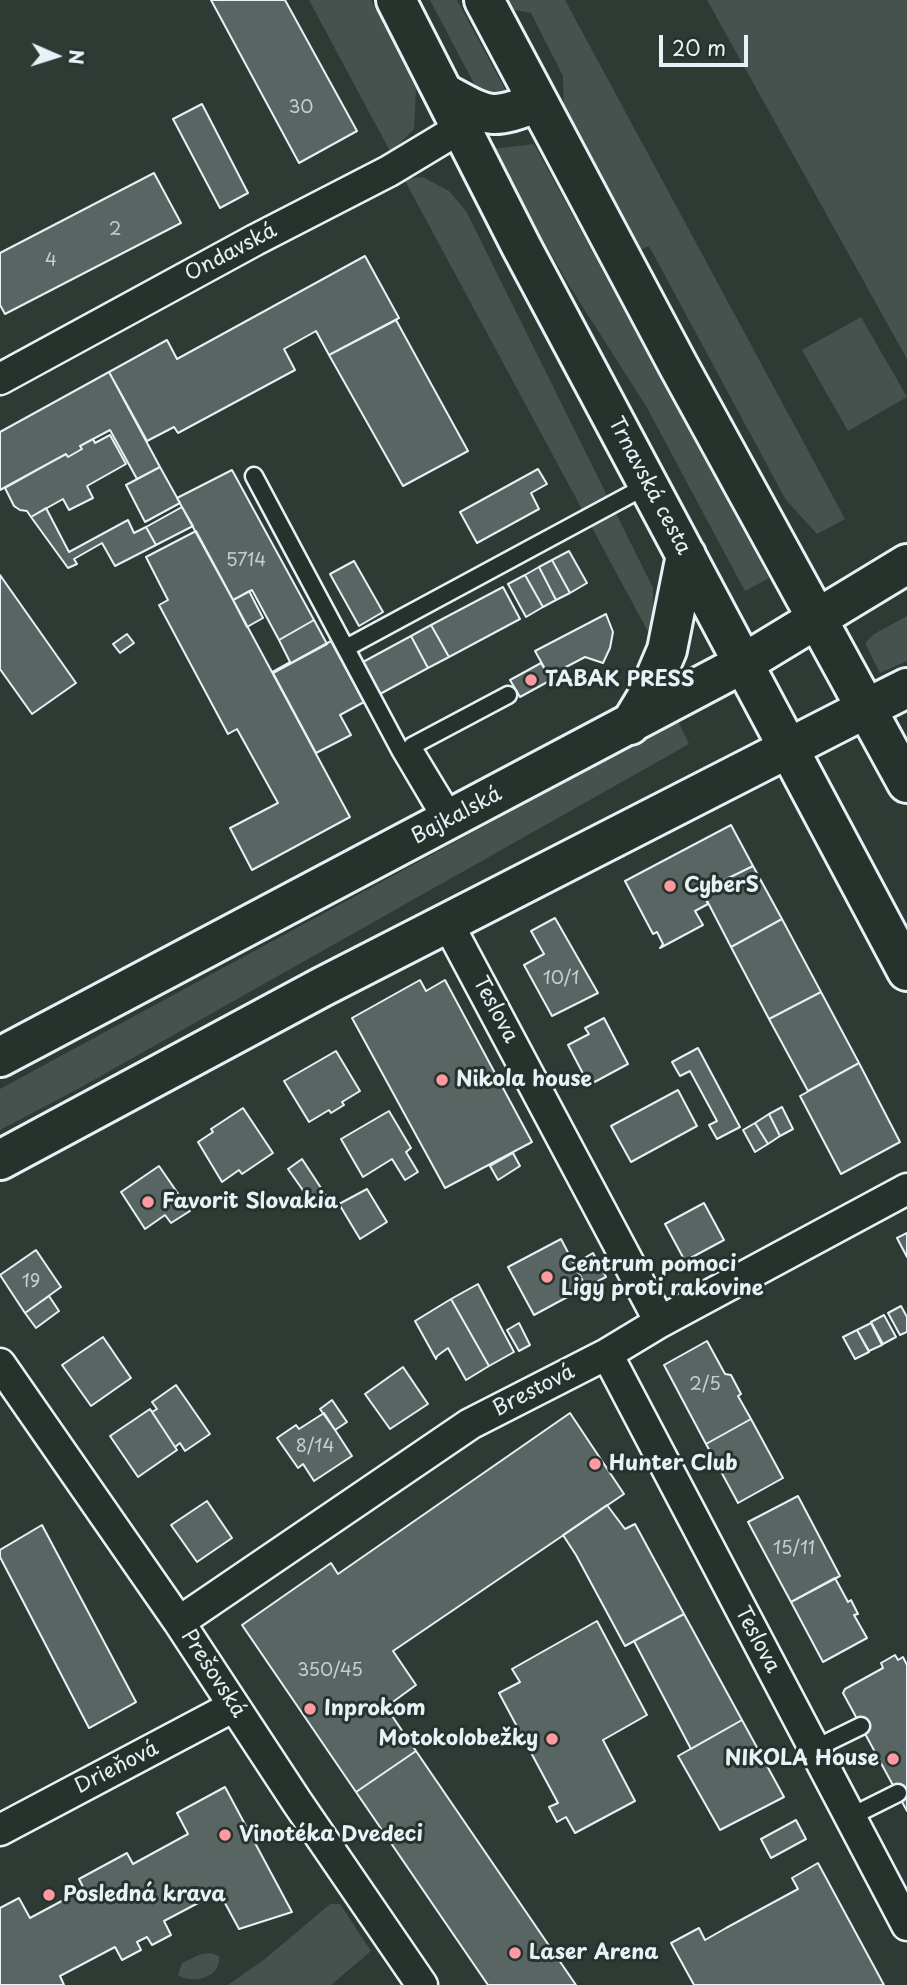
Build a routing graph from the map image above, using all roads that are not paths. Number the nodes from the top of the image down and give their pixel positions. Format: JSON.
{"nodes":[{"id":1,"x":396,"y":0,"type":"edge"},
{"id":2,"x":484,"y":0,"type":"edge"},
{"id":3,"x":444,"y":93,"type":"junction"},
{"id":4,"x":538,"y":102,"type":"junction"},
{"id":5,"x":461,"y":127,"type":"junction"},
{"id":6,"x":0,"y":379,"type":"edge"},
{"id":7,"x":254,"y":476,"type":"dead end"},
{"id":8,"x":648,"y":485,"type":"junction"},
{"id":9,"x":686,"y":555,"type":"junction"},
{"id":10,"x":907,"y":564,"type":"edge"},
{"id":11,"x":818,"y":618,"type":"junction"},
{"id":12,"x":346,"y":648,"type":"junction"},
{"id":13,"x":744,"y":663,"type":"junction"},
{"id":14,"x":907,"y":688,"type":"edge"},
{"id":15,"x":508,"y":695,"type":"dead end"},
{"id":16,"x":867,"y":709,"type":"junction"},
{"id":17,"x":630,"y":725,"type":"junction"},
{"id":18,"x":789,"y":747,"type":"junction"},
{"id":19,"x":406,"y":749,"type":"junction"},
{"id":20,"x":907,"y":783,"type":"edge"},
{"id":21,"x":449,"y":820,"type":"junction"},
{"id":22,"x":447,"y":922,"type":"junction"},
{"id":23,"x":907,"y":971,"type":"edge"},
{"id":24,"x":0,"y":1056,"type":"edge"},
{"id":25,"x":0,"y":1160,"type":"edge"},
{"id":26,"x":907,"y":1189,"type":"edge"},
{"id":27,"x":660,"y":1322,"type":"junction"},
{"id":28,"x":607,"y":1354,"type":"junction"},
{"id":29,"x":0,"y":1364,"type":"edge"},
{"id":30,"x":179,"y":1622,"type":"junction"},
{"id":31,"x":234,"y":1706,"type":"junction"},
{"id":32,"x":861,"y":1726,"type":"dead end"},
{"id":33,"x":814,"y":1749,"type":"junction"},
{"id":34,"x":898,"y":1793,"type":"dead end"},
{"id":35,"x":850,"y":1818,"type":"junction"},
{"id":36,"x":0,"y":1829,"type":"edge"},
{"id":37,"x":907,"y":1925,"type":"edge"},
{"id":38,"x":422,"y":1985,"type":"edge"}],
"edges":[{"from":1,"to":3,"type":"main road","name":"Trnavská cesta"},
{"from":2,"to":4,"type":"main road"},
{"from":3,"to":4,"type":"main road"},
{"from":3,"to":5,"type":"main road","name":"Trnavská cesta"},
{"from":4,"to":11,"type":"main road"},
{"from":5,"to":6,"type":"street","name":"Ondavská"},
{"from":5,"to":8,"type":"main road","name":"Trnavská cesta"},
{"from":7,"to":12,"type":"lane"},
{"from":8,"to":9,"type":"main road","name":"Trnavská cesta"},
{"from":8,"to":12,"type":"lane"},
{"from":9,"to":13,"type":"main road","name":"Trnavská cesta"},
{"from":9,"to":17,"type":"main road"},
{"from":10,"to":11,"type":"main road","name":"Bajkalská"},
{"from":11,"to":13,"type":"main road","name":"Bajkalská"},
{"from":11,"to":16,"type":"main road"},
{"from":12,"to":19,"type":"lane"},
{"from":13,"to":17,"type":"main road","name":"Bajkalská"},
{"from":13,"to":18,"type":"main road","name":"Trnavská cesta"},
{"from":14,"to":16,"type":"main road"},
{"from":15,"to":19,"type":"lane"},
{"from":16,"to":18,"type":"main road"},
{"from":16,"to":20,"type":"main road"},
{"from":17,"to":21,"type":"main road","name":"Bajkalská"},
{"from":18,"to":22,"type":"main road"},
{"from":18,"to":23,"type":"main road","name":"Trnavská cesta"},
{"from":19,"to":21,"type":"lane"},
{"from":21,"to":24,"type":"main road","name":"Bajkalská"},
{"from":22,"to":25,"type":"main road"},
{"from":22,"to":27,"type":"street","name":"Teslova"},
{"from":26,"to":27,"type":"street","name":"Brestová"},
{"from":27,"to":28,"type":"street","name":"Brestová"},
{"from":28,"to":30,"type":"street","name":"Brestová"},
{"from":28,"to":33,"type":"street","name":"Teslova"},
{"from":29,"to":30,"type":"street","name":"Prešovská"},
{"from":30,"to":31,"type":"street","name":"Prešovská"},
{"from":31,"to":36,"type":"street","name":"Drieňová"},
{"from":31,"to":38,"type":"street","name":"Prešovská"},
{"from":32,"to":33,"type":"lane"},
{"from":33,"to":35,"type":"street","name":"Teslova"},
{"from":34,"to":35,"type":"lane"},
{"from":35,"to":37,"type":"street","name":"Teslova"}]}
